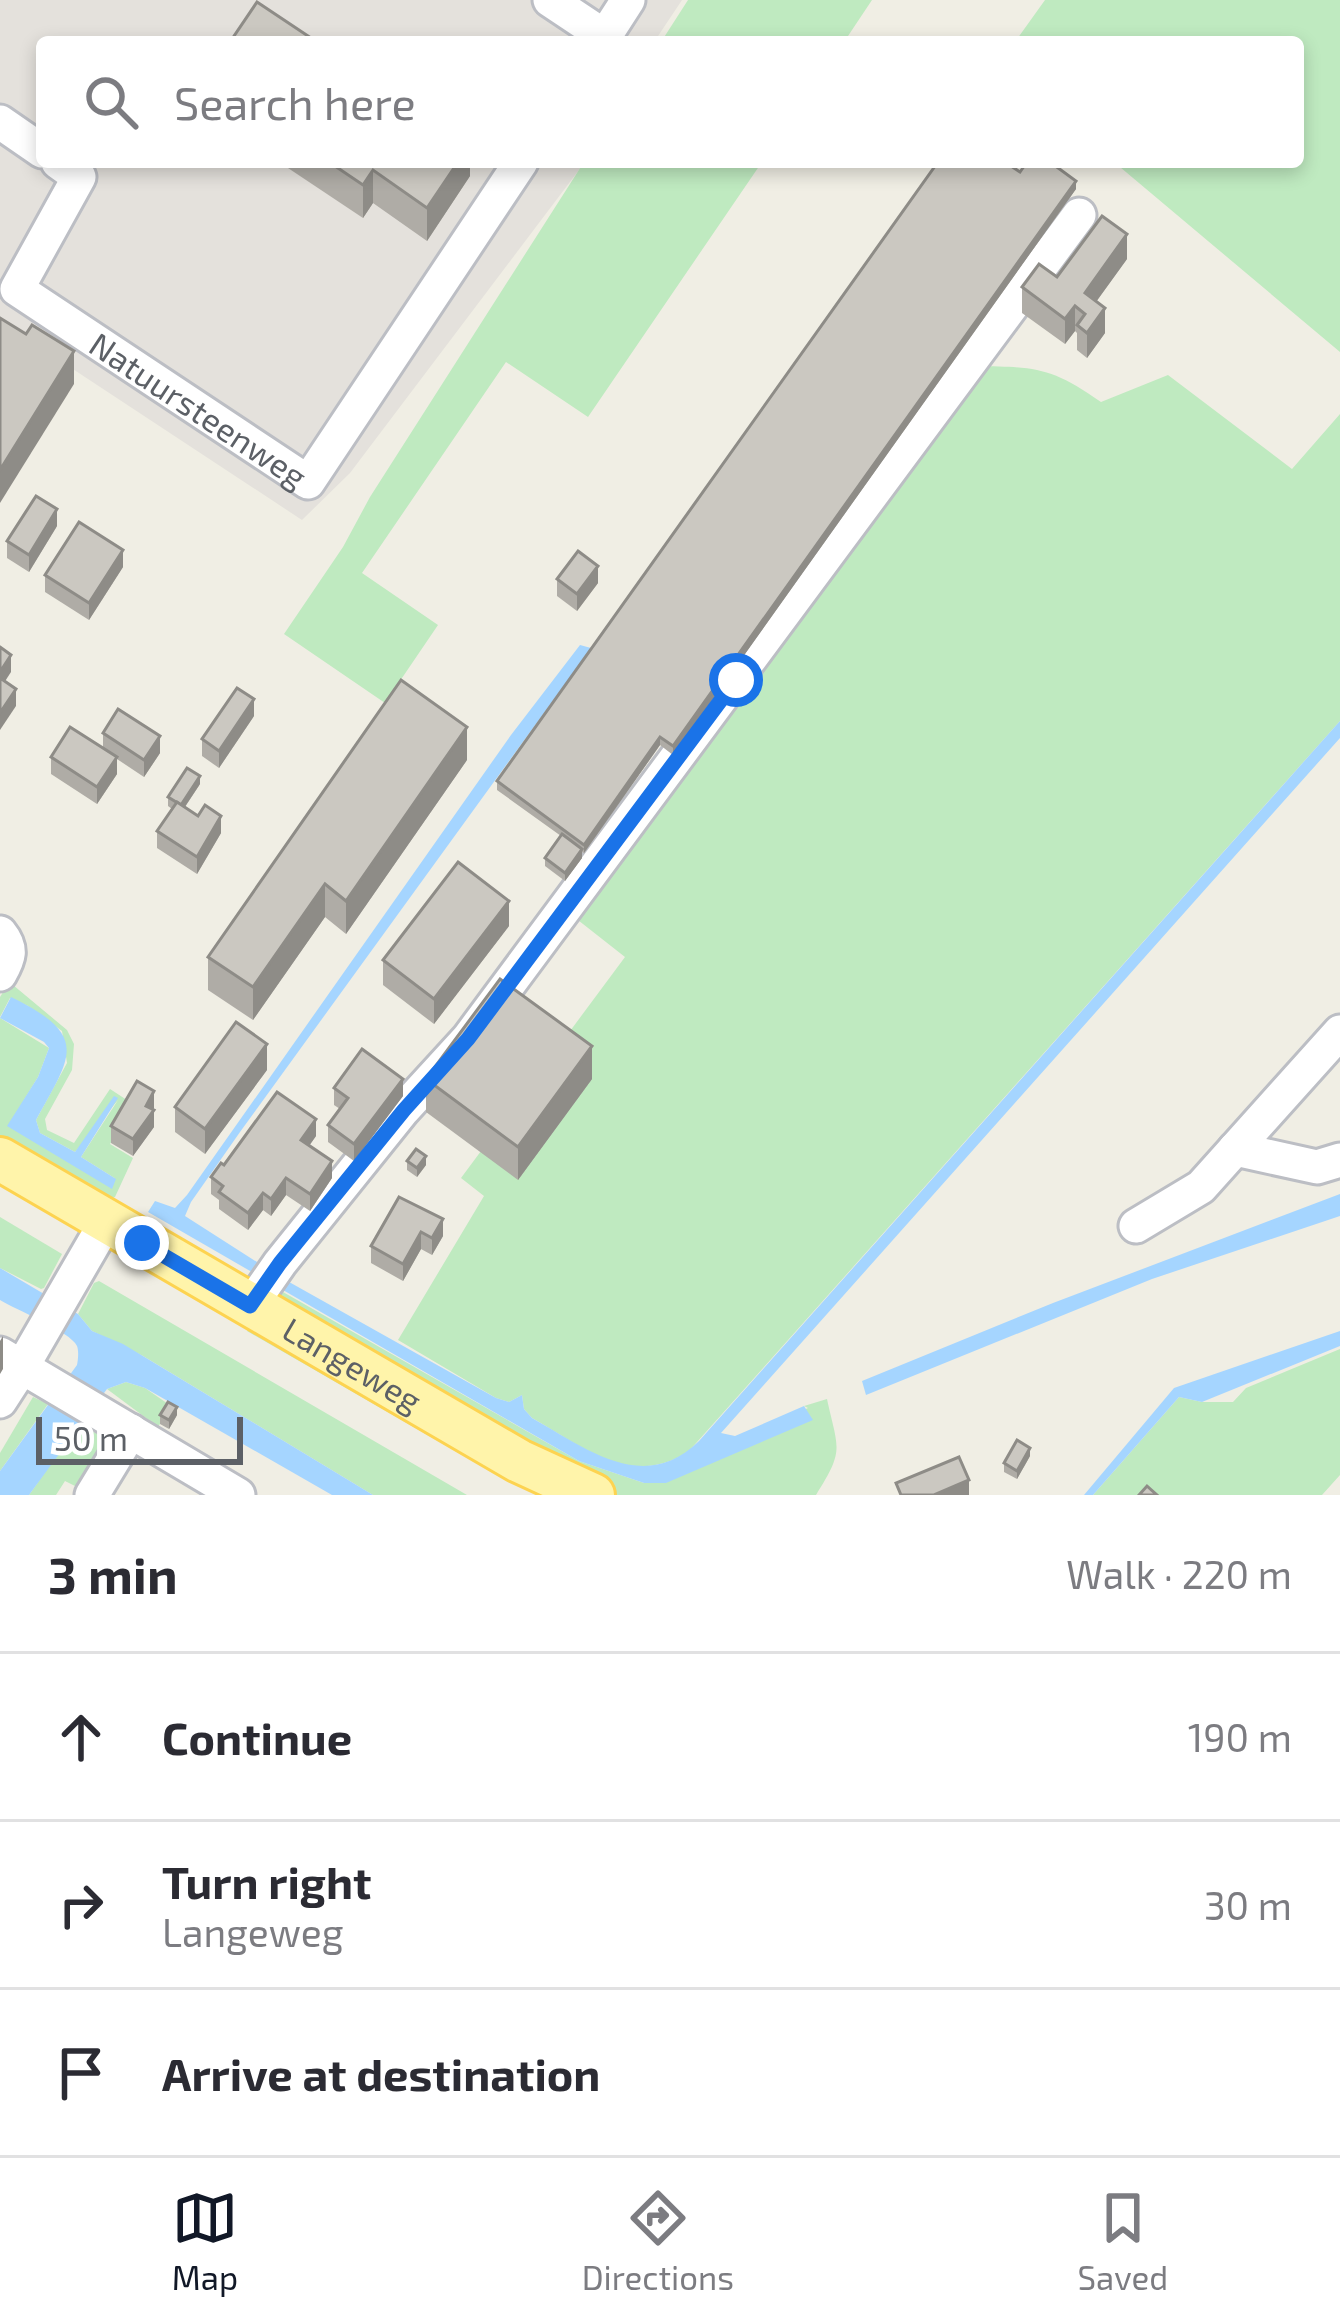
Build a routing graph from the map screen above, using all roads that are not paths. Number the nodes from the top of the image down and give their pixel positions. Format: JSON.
{"nodes":[{"id":1,"x":550,"y":0,"type":"edge"},
{"id":2,"x":628,"y":0,"type":"edge"},
{"id":3,"x":599,"y":36,"type":"edge"},
{"id":4,"x":605,"y":36,"type":"edge"},
{"id":5,"x":0,"y":122,"type":"edge"},
{"id":6,"x":36,"y":147,"type":"edge"},
{"id":7,"x":66,"y":168,"type":"edge"},
{"id":8,"x":517,"y":168,"type":"edge"},
{"id":9,"x":1079,"y":214,"type":"dead end"},
{"id":10,"x":0,"y":933,"type":"edge"},
{"id":11,"x":0,"y":974,"type":"edge"},
{"id":12,"x":1340,"y":1032,"type":"edge"},
{"id":13,"x":1235,"y":1149,"type":"junction"},
{"id":14,"x":0,"y":1159,"type":"edge"},
{"id":15,"x":1340,"y":1160,"type":"edge"},
{"id":16,"x":106,"y":1222,"type":"junction"},
{"id":17,"x":1136,"y":1226,"type":"dead end"},
{"id":18,"x":264,"y":1288,"type":"junction"},
{"id":19,"x":24,"y":1368,"type":"edge"},
{"id":20,"x":0,"y":1401,"type":"edge"},
{"id":21,"x":131,"y":1431,"type":"junction"},
{"id":22,"x":519,"y":1461,"type":"junction"},
{"id":23,"x":97,"y":1493,"type":"edge"},
{"id":24,"x":238,"y":1495,"type":"edge"},
{"id":25,"x":552,"y":1495,"type":"edge"},
{"id":26,"x":593,"y":1495,"type":"edge"}],
"edges":[{"from":1,"to":3,"type":"street"},
{"from":2,"to":4,"type":"street"},
{"from":5,"to":6,"type":"street"},
{"from":7,"to":8,"type":"street","name":"Natuursteenweg"},
{"from":9,"to":18,"type":"street"},
{"from":10,"to":11,"type":"street"},
{"from":12,"to":13,"type":"street"},
{"from":13,"to":15,"type":"street"},
{"from":13,"to":17,"type":"street"},
{"from":14,"to":16,"type":"main road","name":"Langeweg"},
{"from":16,"to":18,"type":"main road","name":"Langeweg"},
{"from":16,"to":19,"type":"street"},
{"from":18,"to":22,"type":"main road","name":"Langeweg"},
{"from":19,"to":20,"type":"street"},
{"from":19,"to":21,"type":"street"},
{"from":21,"to":23,"type":"street"},
{"from":21,"to":24,"type":"street"},
{"from":22,"to":25,"type":"main road","name":"Langeweg"},
{"from":22,"to":26,"type":"main road","name":"Langeweg"}]}
